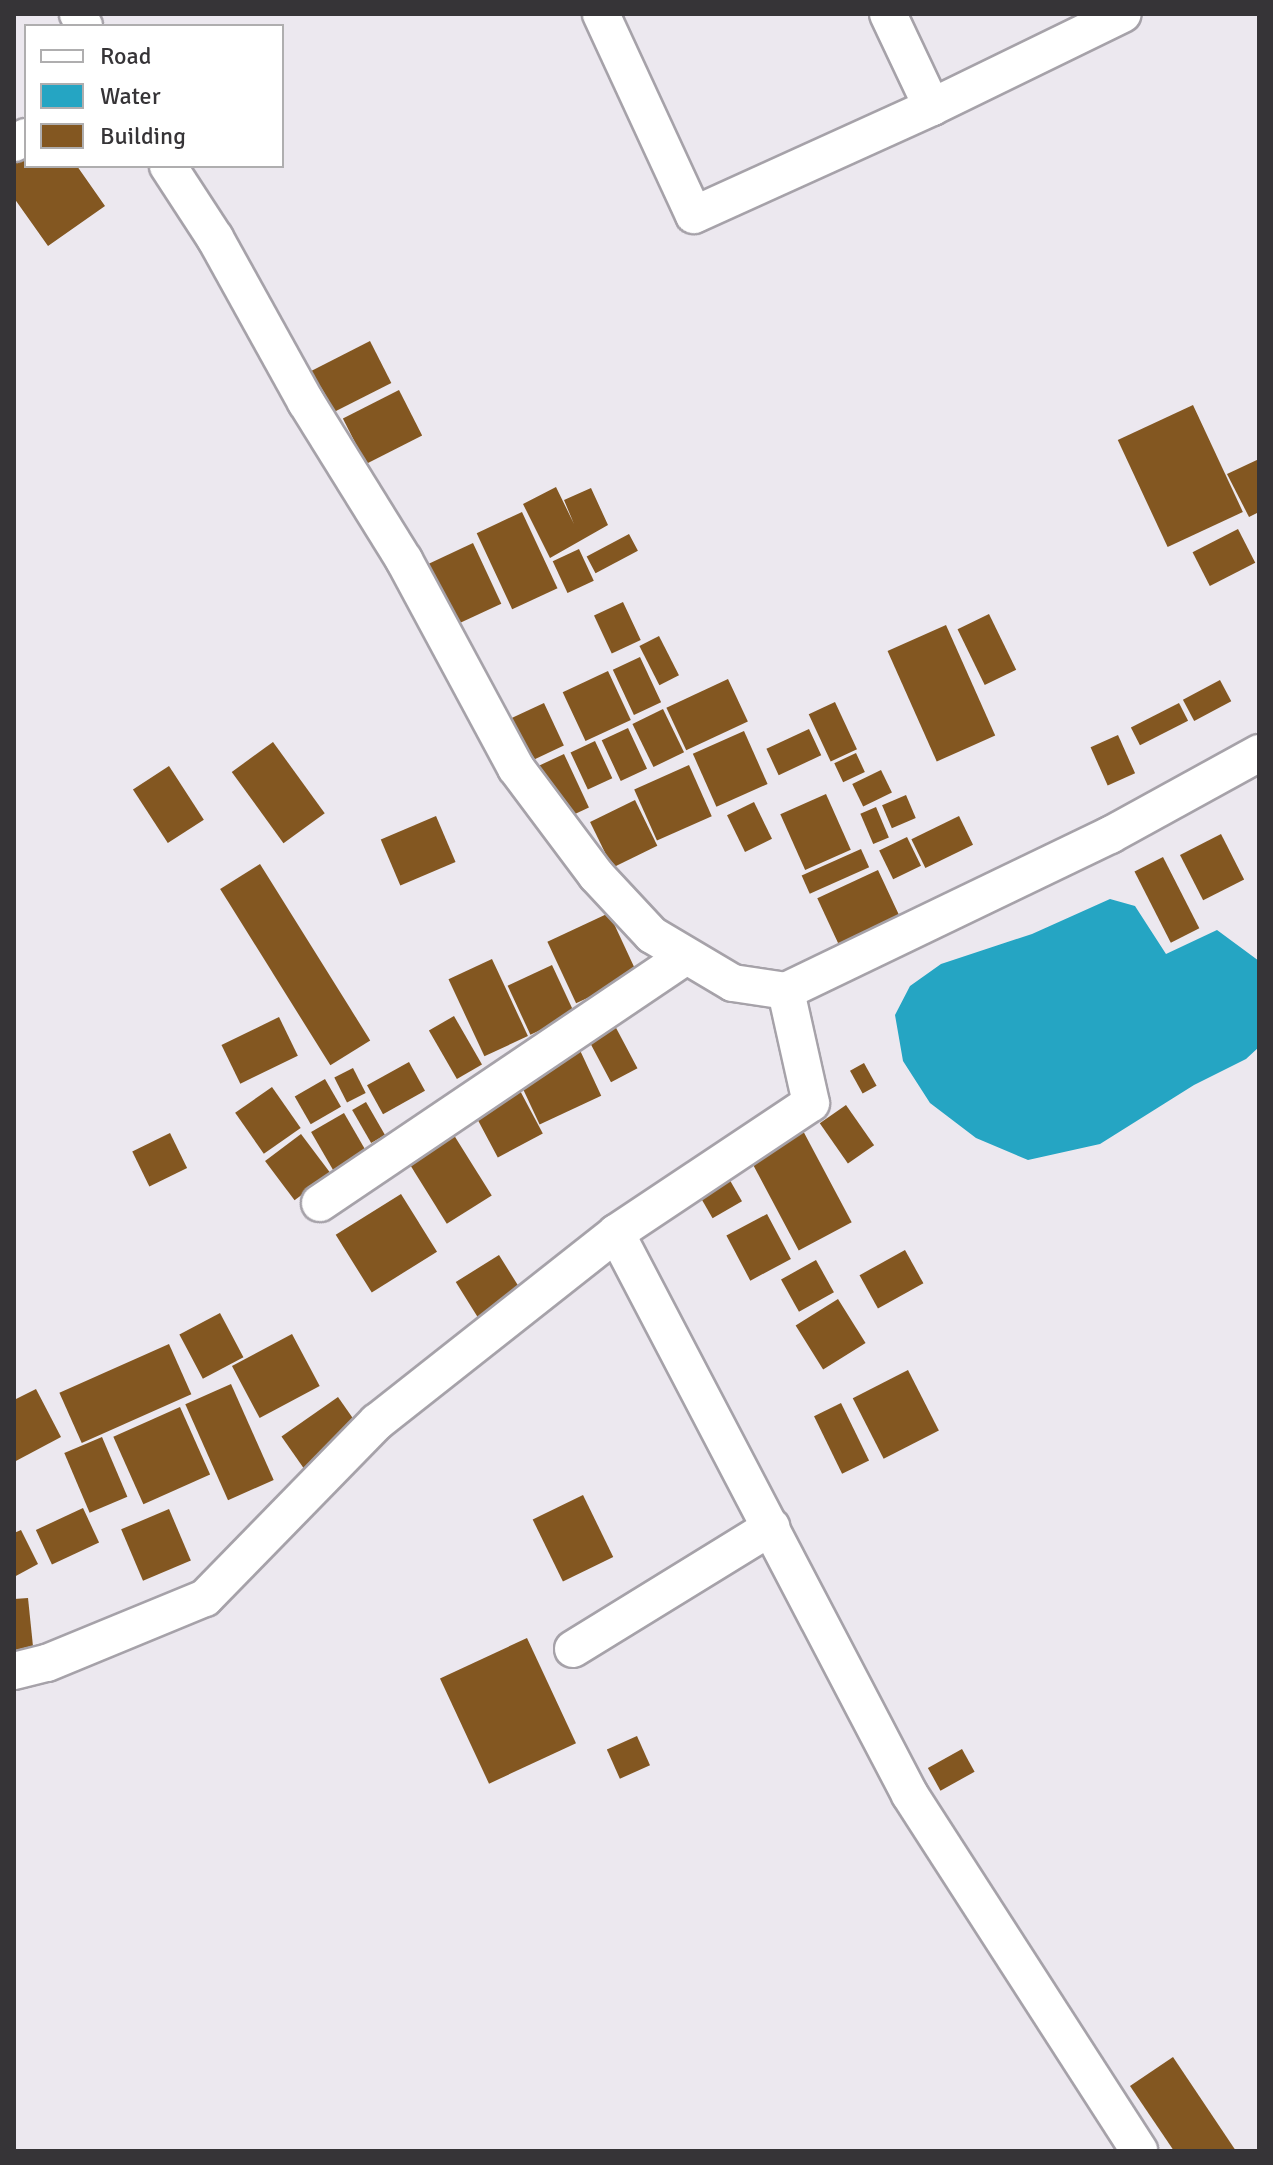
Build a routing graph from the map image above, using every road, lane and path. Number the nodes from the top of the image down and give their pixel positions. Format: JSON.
{"nodes":[{"id":1,"x":601,"y":14,"type":"edge"},
{"id":2,"x":888,"y":14,"type":"edge"},
{"id":3,"x":1123,"y":14,"type":"edge"},
{"id":4,"x":932,"y":107,"type":"junction"},
{"id":5,"x":169,"y":168,"type":"edge"},
{"id":6,"x":1259,"y":753,"type":"edge"},
{"id":7,"x":685,"y":957,"type":"junction"},
{"id":8,"x":786,"y":991,"type":"junction"},
{"id":9,"x":320,"y":1203,"type":"dead end"},
{"id":10,"x":616,"y":1233,"type":"junction"},
{"id":11,"x":771,"y":1527,"type":"junction"},
{"id":12,"x":573,"y":1649,"type":"dead end"},
{"id":13,"x":14,"y":1671,"type":"edge"},
{"id":14,"x":1139,"y":2151,"type":"edge"}],
"edges":[{"from":1,"to":4,"type":"street"},
{"from":2,"to":4,"type":"street"},
{"from":3,"to":4,"type":"street"},
{"from":5,"to":7,"type":"street"},
{"from":6,"to":8,"type":"street"},
{"from":7,"to":8,"type":"street"},
{"from":7,"to":9,"type":"street"},
{"from":8,"to":10,"type":"street"},
{"from":10,"to":11,"type":"street"},
{"from":10,"to":13,"type":"street"},
{"from":11,"to":12,"type":"street"},
{"from":11,"to":14,"type":"street"}]}
